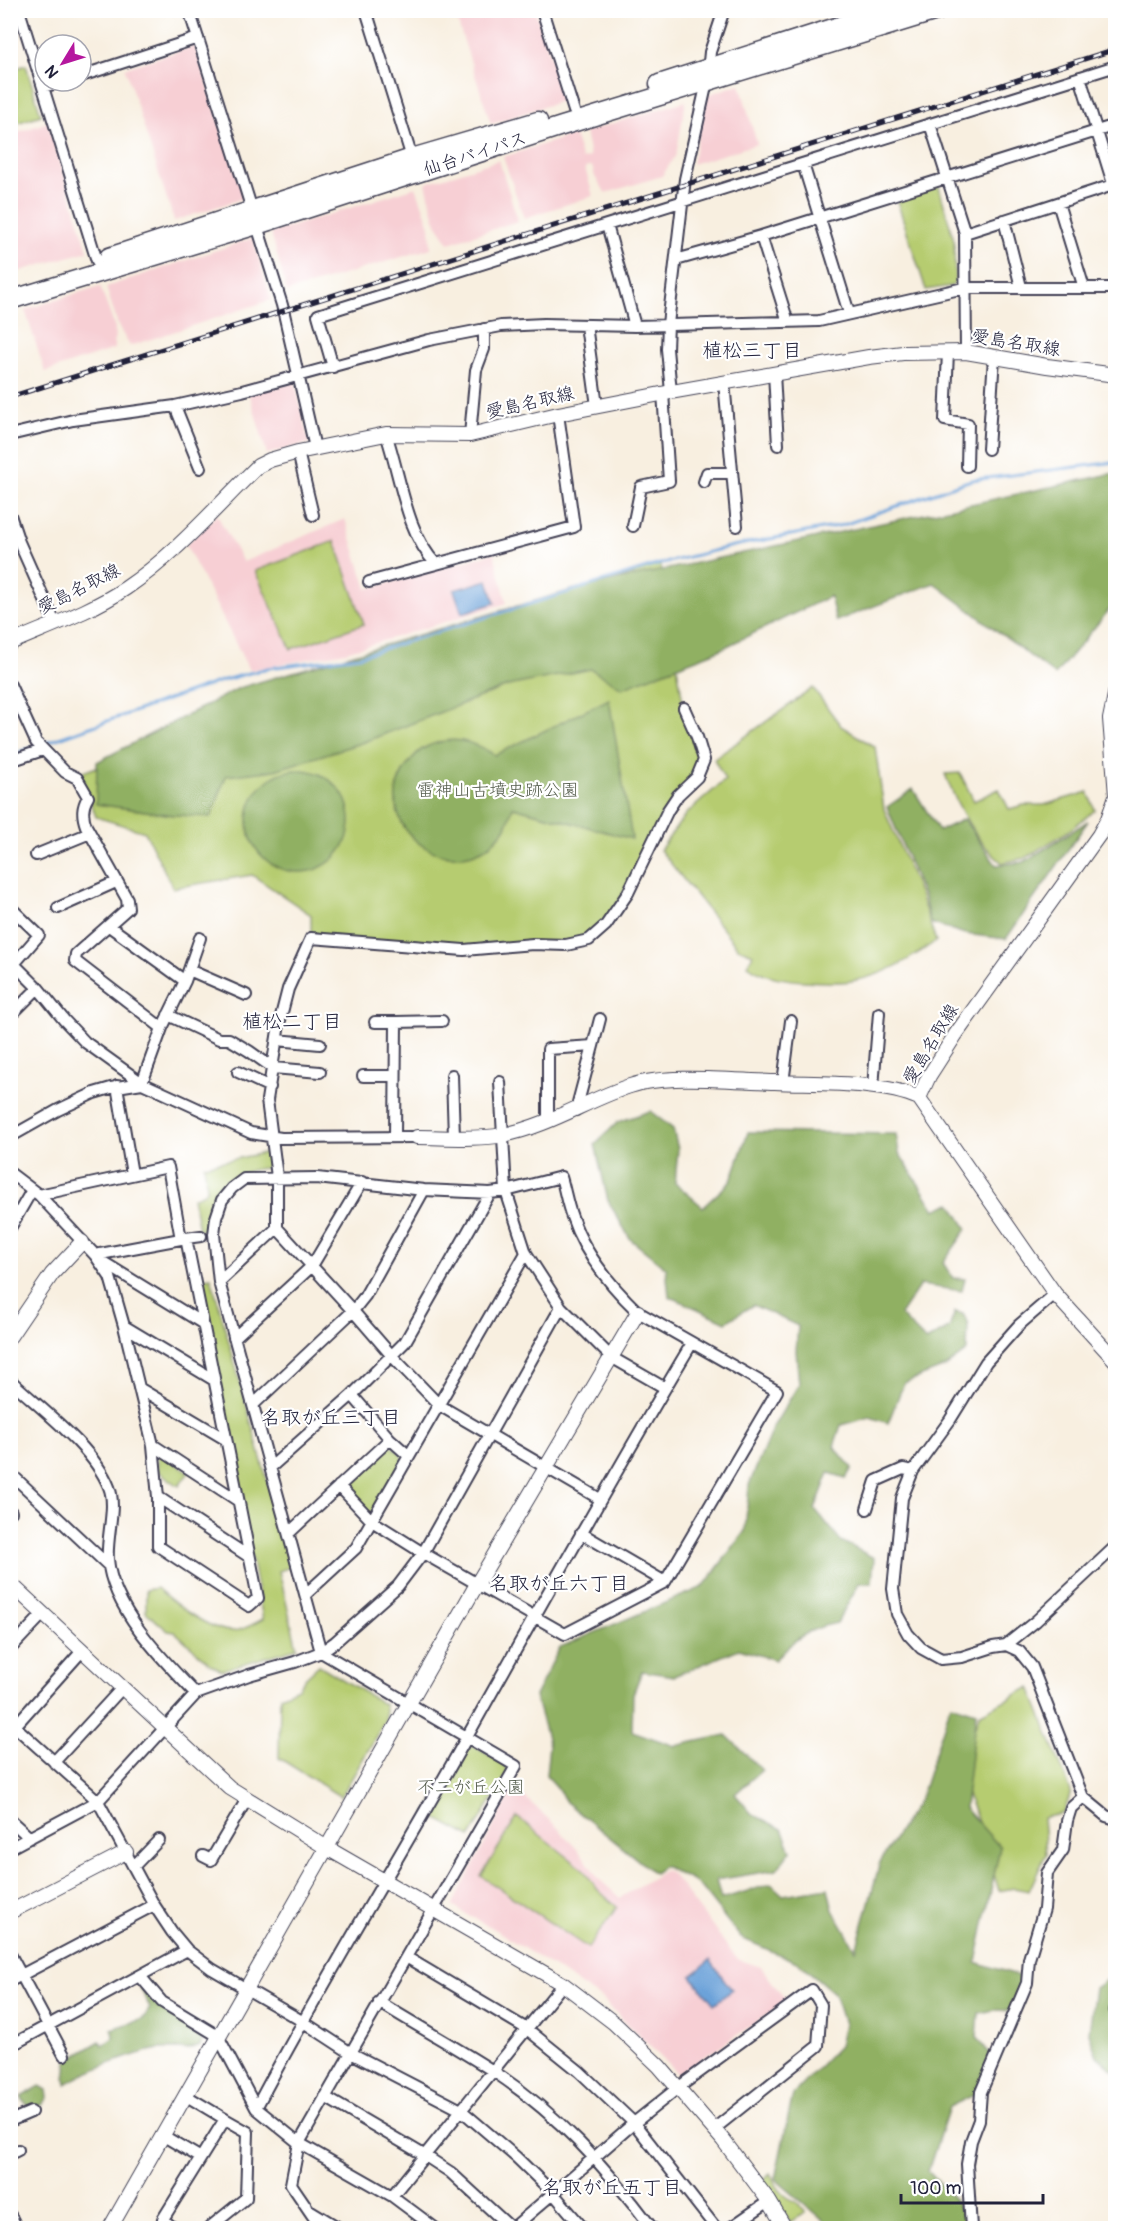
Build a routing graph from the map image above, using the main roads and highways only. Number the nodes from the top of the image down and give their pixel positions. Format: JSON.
{"nodes":[{"id":1,"x":889,"y":10,"type":"edge"},
{"id":2,"x":940,"y":10,"type":"edge"},
{"id":3,"x":707,"y":75,"type":"junction"},
{"id":4,"x":255,"y":218,"type":"junction"},
{"id":5,"x":10,"y":289,"type":"edge"},
{"id":6,"x":10,"y":300,"type":"edge"}],
"edges":[{"from":1,"to":3,"type":"highway","name":"仙台バイパス"},
{"from":2,"to":3,"type":"highway","name":"仙台バイパス"},
{"from":3,"to":4,"type":"highway","name":"仙台バイパス"},
{"from":3,"to":4,"type":"highway","name":"仙台バイパス"},
{"from":4,"to":5,"type":"highway","name":"仙台バイパス"},
{"from":4,"to":6,"type":"highway","name":"仙台バイパス"}]}
